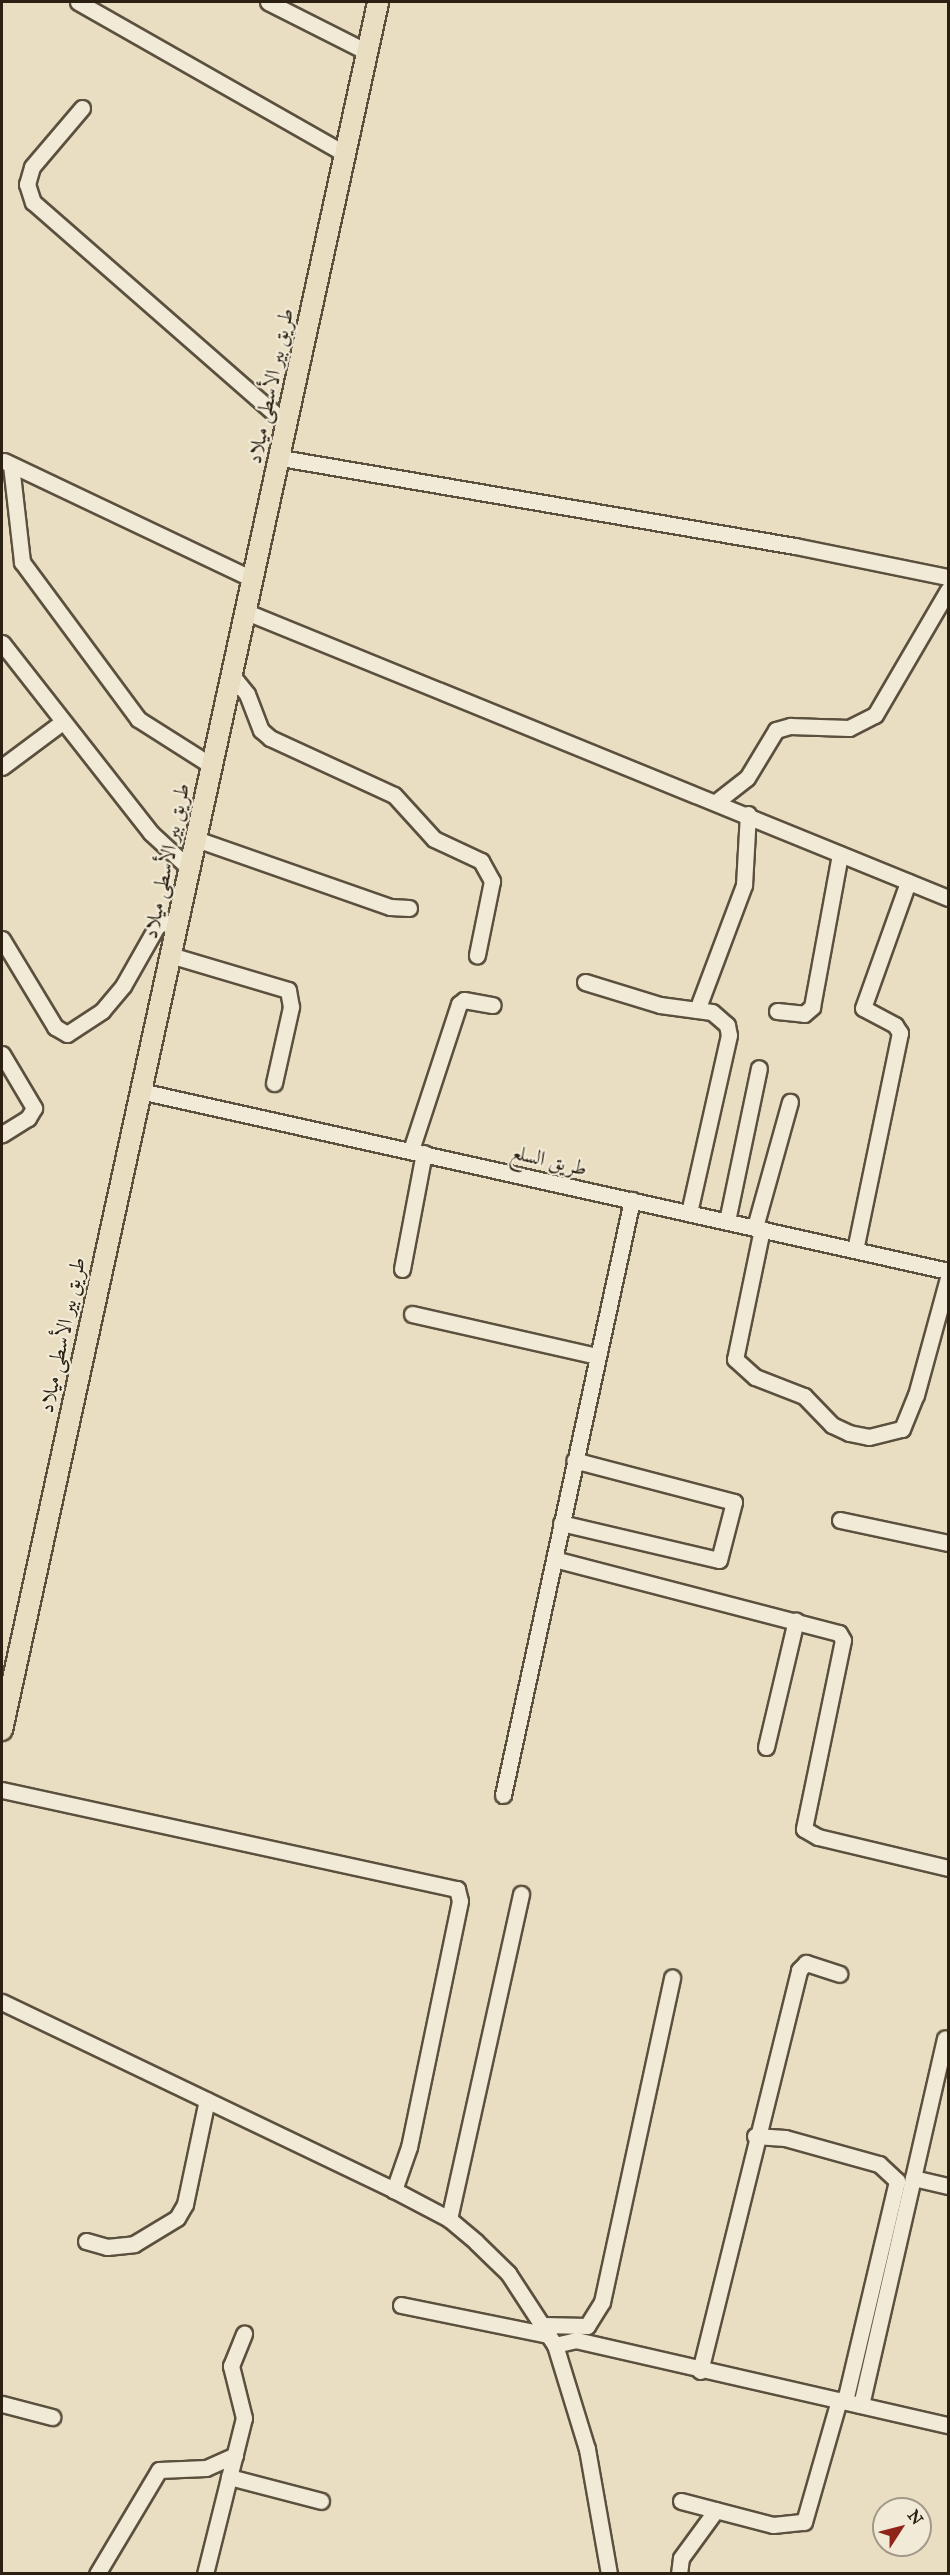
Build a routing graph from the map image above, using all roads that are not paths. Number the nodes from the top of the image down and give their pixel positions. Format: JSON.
{"nodes":[{"id":1,"x":78,"y":2,"type":"edge"},
{"id":2,"x":268,"y":2,"type":"edge"},
{"id":3,"x":378,"y":2,"type":"edge"},
{"id":4,"x":367,"y":52,"type":"junction"},
{"id":5,"x":82,"y":108,"type":"dead end"},
{"id":6,"x":344,"y":153,"type":"junction"},
{"id":7,"x":287,"y":424,"type":"junction"},
{"id":8,"x":280,"y":458,"type":"junction"},
{"id":9,"x":6,"y":462,"type":"edge"},
{"id":10,"x":948,"y":577,"type":"edge"},
{"id":11,"x":252,"y":579,"type":"junction"},
{"id":12,"x":948,"y":590,"type":"edge"},
{"id":13,"x":244,"y":611,"type":"junction"},
{"id":14,"x":2,"y":644,"type":"edge"},
{"id":15,"x":230,"y":673,"type":"junction"},
{"id":16,"x":60,"y":723,"type":"junction"},
{"id":17,"x":2,"y":766,"type":"edge"},
{"id":18,"x":212,"y":766,"type":"junction"},
{"id":19,"x":716,"y":802,"type":"junction"},
{"id":20,"x":748,"y":814,"type":"junction"},
{"id":21,"x":196,"y":839,"type":"junction"},
{"id":22,"x":840,"y":855,"type":"junction"},
{"id":23,"x":189,"y":868,"type":"junction"},
{"id":24,"x":908,"y":882,"type":"junction"},
{"id":25,"x":948,"y":898,"type":"edge"},
{"id":26,"x":409,"y":908,"type":"dead end"},
{"id":27,"x":175,"y":928,"type":"junction"},
{"id":28,"x":2,"y":939,"type":"edge"},
{"id":29,"x":170,"y":955,"type":"junction"},
{"id":30,"x":477,"y":955,"type":"dead end"},
{"id":31,"x":585,"y":982,"type":"dead end"},
{"id":32,"x":493,"y":1005,"type":"dead end"},
{"id":33,"x":697,"y":1010,"type":"junction"},
{"id":34,"x":777,"y":1011,"type":"dead end"},
{"id":35,"x":2,"y":1054,"type":"edge"},
{"id":36,"x":759,"y":1068,"type":"dead end"},
{"id":37,"x":274,"y":1083,"type":"dead end"},
{"id":38,"x":140,"y":1091,"type":"junction"},
{"id":39,"x":790,"y":1102,"type":"dead end"},
{"id":40,"x":2,"y":1134,"type":"edge"},
{"id":41,"x":418,"y":1151,"type":"junction"},
{"id":42,"x":632,"y":1200,"type":"junction"},
{"id":43,"x":689,"y":1213,"type":"junction"},
{"id":44,"x":727,"y":1221,"type":"junction"},
{"id":45,"x":758,"y":1228,"type":"junction"},
{"id":46,"x":855,"y":1250,"type":"junction"},
{"id":47,"x":402,"y":1269,"type":"dead end"},
{"id":48,"x":948,"y":1271,"type":"edge"},
{"id":49,"x":948,"y":1278,"type":"edge"},
{"id":50,"x":412,"y":1314,"type":"dead end"},
{"id":51,"x":597,"y":1356,"type":"junction"},
{"id":52,"x":574,"y":1460,"type":"junction"},
{"id":53,"x":840,"y":1520,"type":"dead end"},
{"id":54,"x":561,"y":1523,"type":"junction"},
{"id":55,"x":948,"y":1543,"type":"edge"},
{"id":56,"x":554,"y":1560,"type":"junction"},
{"id":57,"x":796,"y":1620,"type":"junction"},
{"id":58,"x":2,"y":1730,"type":"edge"},
{"id":59,"x":766,"y":1747,"type":"dead end"},
{"id":60,"x":2,"y":1791,"type":"edge"},
{"id":61,"x":503,"y":1795,"type":"dead end"},
{"id":62,"x":948,"y":1868,"type":"edge"},
{"id":63,"x":521,"y":1894,"type":"dead end"},
{"id":64,"x":839,"y":1974,"type":"dead end"},
{"id":65,"x":672,"y":1977,"type":"dead end"},
{"id":66,"x":2,"y":1995,"type":"edge"},
{"id":67,"x":2,"y":2002,"type":"edge"},
{"id":68,"x":26,"y":2011,"type":"junction"},
{"id":69,"x":945,"y":2038,"type":"dead end"},
{"id":70,"x":207,"y":2100,"type":"junction"},
{"id":71,"x":755,"y":2136,"type":"junction"},
{"id":72,"x":913,"y":2178,"type":"junction"},
{"id":73,"x":948,"y":2186,"type":"edge"},
{"id":74,"x":394,"y":2190,"type":"junction"},
{"id":75,"x":449,"y":2219,"type":"junction"},
{"id":76,"x":86,"y":2241,"type":"dead end"},
{"id":77,"x":401,"y":2305,"type":"dead end"},
{"id":78,"x":244,"y":2333,"type":"dead end"},
{"id":79,"x":549,"y":2335,"type":"junction"},
{"id":80,"x":700,"y":2371,"type":"junction"},
{"id":81,"x":842,"y":2401,"type":"junction"},
{"id":82,"x":2,"y":2404,"type":"edge"},
{"id":83,"x":861,"y":2405,"type":"junction"},
{"id":84,"x":52,"y":2417,"type":"dead end"},
{"id":85,"x":948,"y":2425,"type":"edge"},
{"id":86,"x":235,"y":2455,"type":"junction"},
{"id":87,"x":229,"y":2477,"type":"junction"},
{"id":88,"x":321,"y":2501,"type":"dead end"},
{"id":89,"x":681,"y":2501,"type":"dead end"},
{"id":90,"x":716,"y":2510,"type":"junction"},
{"id":91,"x":97,"y":2574,"type":"edge"},
{"id":92,"x":205,"y":2574,"type":"edge"},
{"id":93,"x":609,"y":2574,"type":"edge"},
{"id":94,"x":679,"y":2574,"type":"edge"}],
"edges":[{"from":1,"to":6,"type":"street"},
{"from":2,"to":4,"type":"street"},
{"from":3,"to":4,"type":"main road","name":"طريق بير الأسطى ميلاد"},
{"from":4,"to":6,"type":"main road","name":"طريق بير الأسطى ميلاد"},
{"from":5,"to":7,"type":"street"},
{"from":6,"to":7,"type":"main road","name":"طريق بير الأسطى ميلاد"},
{"from":7,"to":8,"type":"main road","name":"طريق بير الأسطى ميلاد"},
{"from":8,"to":10,"type":"street"},
{"from":8,"to":11,"type":"main road","name":"طريق بير الأسطى ميلاد"},
{"from":9,"to":11,"type":"street"},
{"from":9,"to":18,"type":"street"},
{"from":11,"to":13,"type":"main road","name":"طريق بير الأسطى ميلاد"},
{"from":12,"to":19,"type":"street"},
{"from":13,"to":15,"type":"main road","name":"طريق بير الأسطى ميلاد"},
{"from":13,"to":19,"type":"street"},
{"from":14,"to":16,"type":"street"},
{"from":15,"to":18,"type":"main road","name":"طريق بير الأسطى ميلاد"},
{"from":15,"to":30,"type":"street"},
{"from":16,"to":17,"type":"street"},
{"from":16,"to":23,"type":"street"},
{"from":18,"to":21,"type":"main road","name":"طريق بير الأسطى ميلاد"},
{"from":19,"to":20,"type":"street"},
{"from":20,"to":22,"type":"street"},
{"from":20,"to":33,"type":"street"},
{"from":21,"to":23,"type":"main road","name":"طريق بير الأسطى ميلاد"},
{"from":21,"to":26,"type":"street"},
{"from":22,"to":24,"type":"street"},
{"from":22,"to":34,"type":"street"},
{"from":23,"to":27,"type":"main road","name":"طريق بير الأسطى ميلاد"},
{"from":24,"to":25,"type":"street"},
{"from":24,"to":46,"type":"street"},
{"from":27,"to":28,"type":"street"},
{"from":27,"to":29,"type":"main road","name":"طريق بير الأسطى ميلاد"},
{"from":29,"to":37,"type":"street"},
{"from":29,"to":38,"type":"main road","name":"طريق بير الأسطى ميلاد"},
{"from":31,"to":33,"type":"street"},
{"from":32,"to":41,"type":"street"},
{"from":33,"to":43,"type":"street"},
{"from":35,"to":40,"type":"street"},
{"from":36,"to":44,"type":"street"},
{"from":38,"to":41,"type":"street","name":"طريق السلع"},
{"from":38,"to":58,"type":"main road","name":"طريق بير الأسطى ميلاد"},
{"from":39,"to":45,"type":"street"},
{"from":41,"to":42,"type":"street","name":"طريق السلع"},
{"from":41,"to":47,"type":"street"},
{"from":42,"to":43,"type":"street","name":"طريق السلع"},
{"from":42,"to":51,"type":"street"},
{"from":43,"to":44,"type":"street","name":"طريق السلع"},
{"from":44,"to":45,"type":"street","name":"طريق السلع"},
{"from":45,"to":46,"type":"street","name":"طريق السلع"},
{"from":45,"to":49,"type":"street"},
{"from":46,"to":48,"type":"street","name":"طريق السلع"},
{"from":50,"to":51,"type":"street"},
{"from":51,"to":52,"type":"street"},
{"from":52,"to":54,"type":"street"},
{"from":52,"to":54,"type":"street"},
{"from":53,"to":55,"type":"street"},
{"from":54,"to":56,"type":"street"},
{"from":56,"to":57,"type":"street"},
{"from":56,"to":61,"type":"street"},
{"from":57,"to":59,"type":"street"},
{"from":57,"to":62,"type":"street"},
{"from":60,"to":74,"type":"street"},
{"from":63,"to":75,"type":"street"},
{"from":64,"to":71,"type":"street"},
{"from":65,"to":79,"type":"street"},
{"from":66,"to":68,"type":"street"},
{"from":67,"to":68,"type":"street"},
{"from":68,"to":70,"type":"street"},
{"from":69,"to":72,"type":"street"},
{"from":70,"to":74,"type":"street"},
{"from":70,"to":76,"type":"street"},
{"from":71,"to":80,"type":"street"},
{"from":71,"to":81,"type":"street"},
{"from":72,"to":73,"type":"street"},
{"from":72,"to":83,"type":"street"},
{"from":74,"to":75,"type":"street"},
{"from":75,"to":79,"type":"street"},
{"from":77,"to":79,"type":"street"},
{"from":78,"to":86,"type":"street"},
{"from":79,"to":80,"type":"street"},
{"from":79,"to":93,"type":"street"},
{"from":80,"to":81,"type":"street"},
{"from":81,"to":83,"type":"street"},
{"from":81,"to":90,"type":"street"},
{"from":82,"to":84,"type":"street"},
{"from":83,"to":85,"type":"street"},
{"from":86,"to":87,"type":"street"},
{"from":86,"to":91,"type":"street"},
{"from":87,"to":88,"type":"street"},
{"from":87,"to":92,"type":"street"},
{"from":89,"to":90,"type":"street"},
{"from":90,"to":94,"type":"street"}]}
